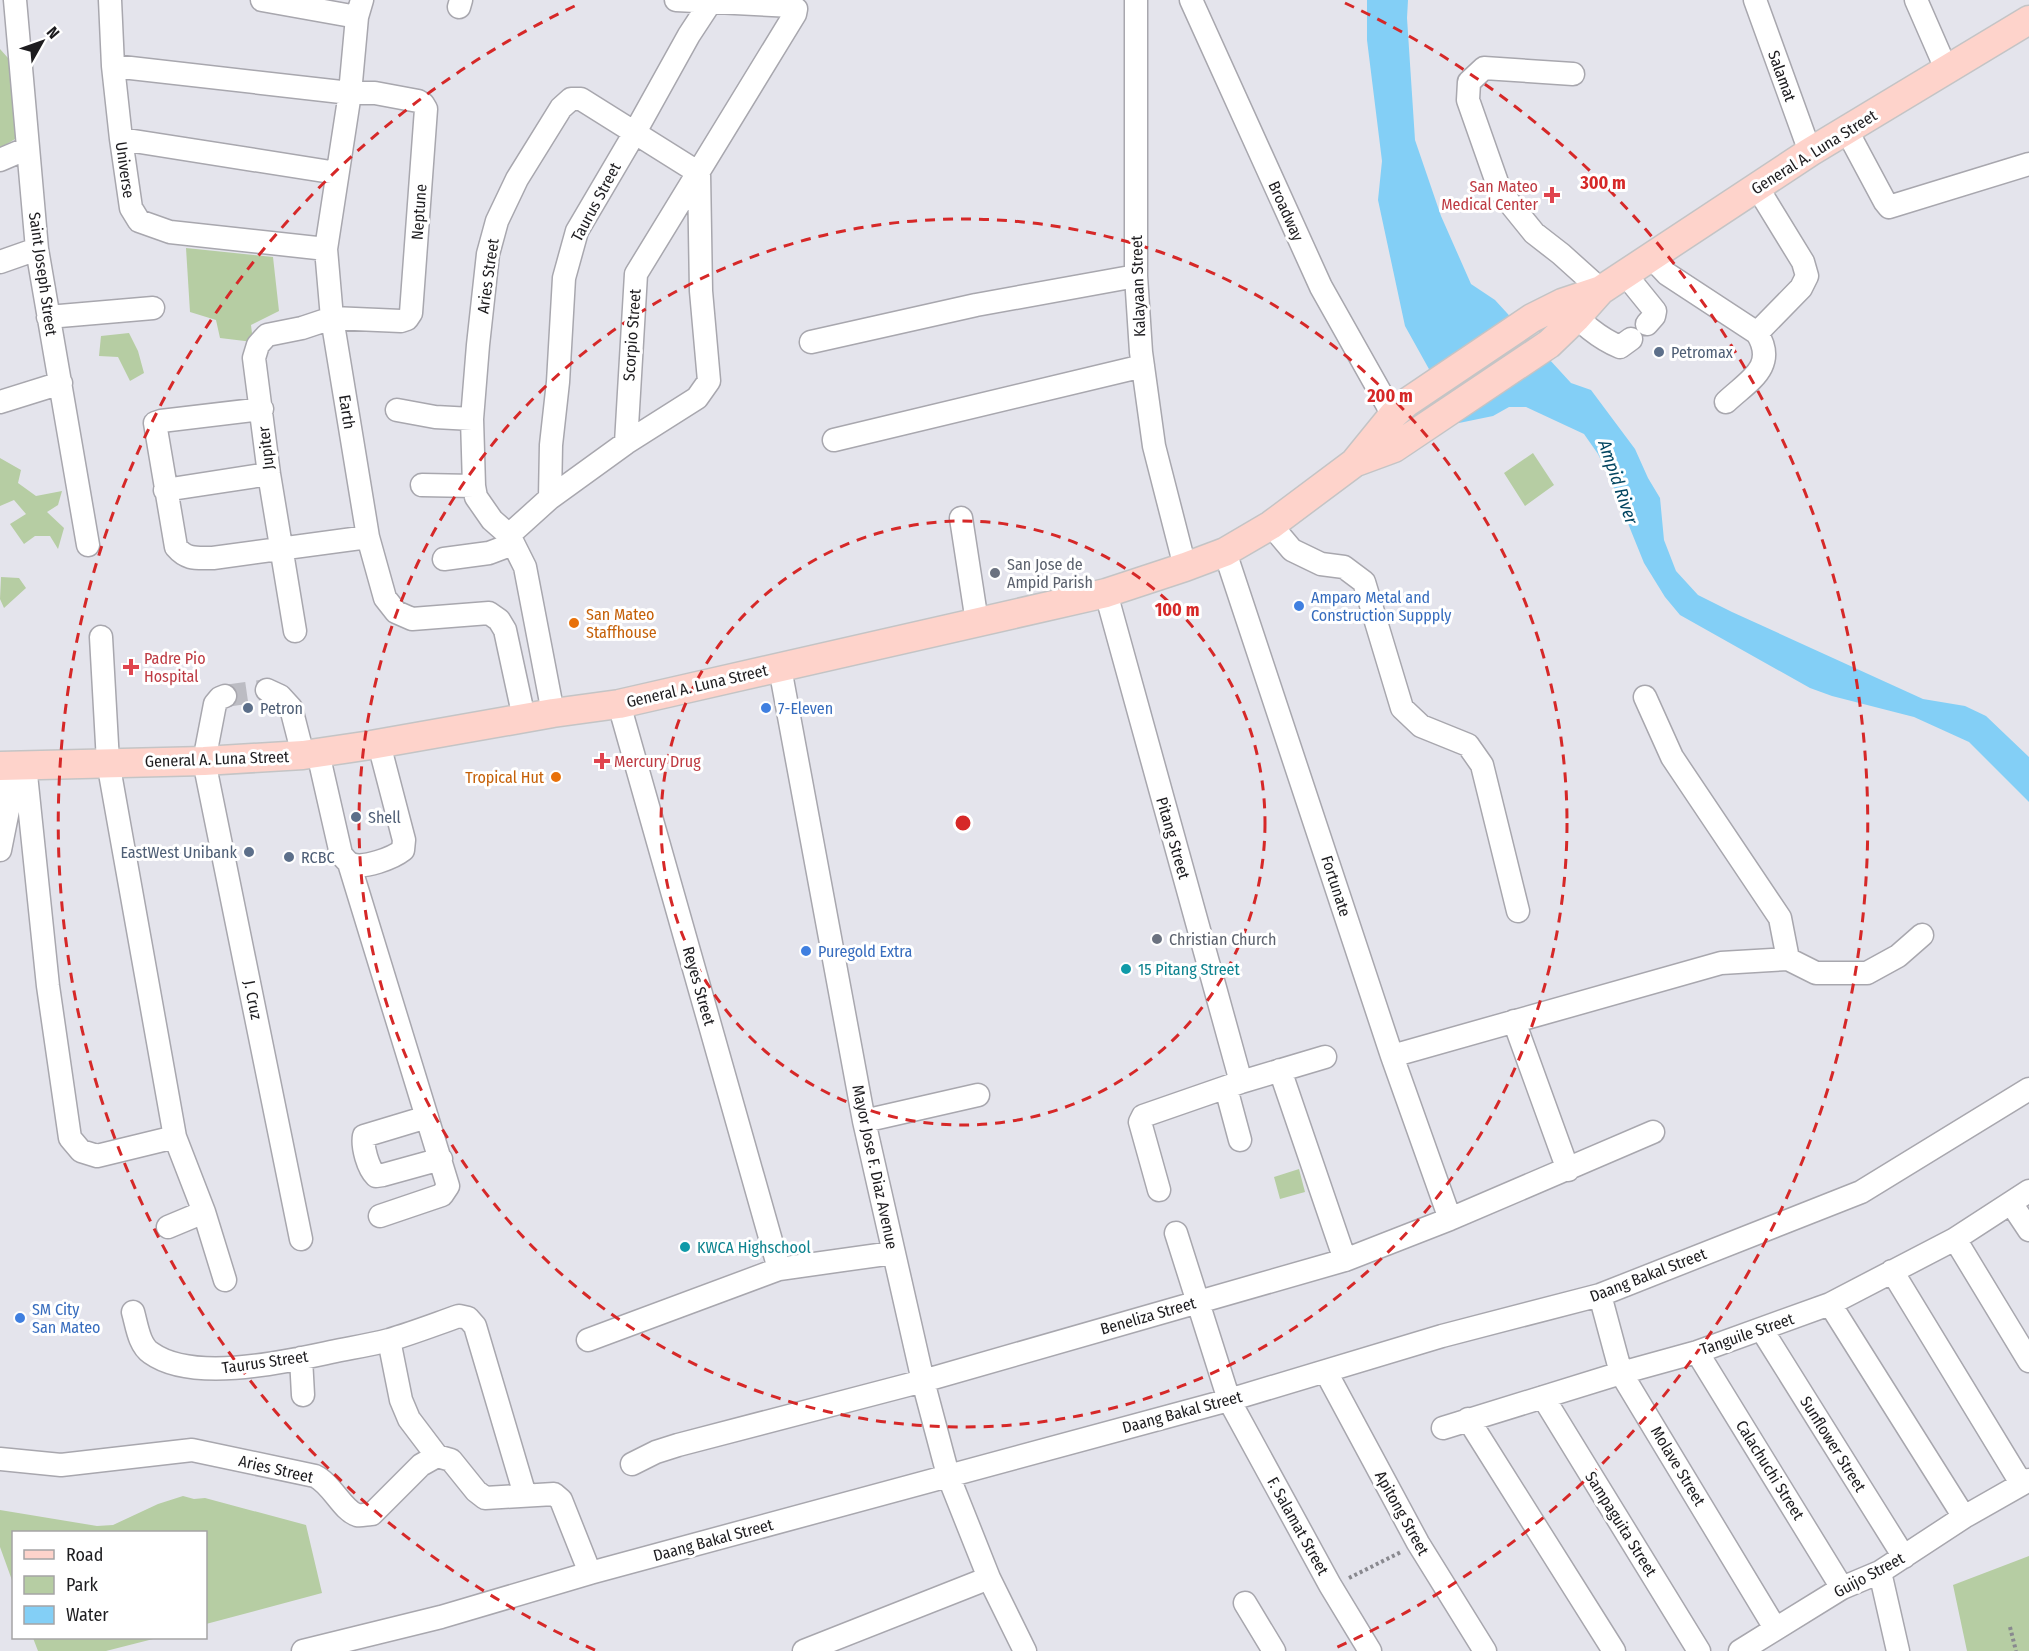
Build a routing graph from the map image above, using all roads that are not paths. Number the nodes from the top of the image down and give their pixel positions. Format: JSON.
{"nodes":[{"id":1,"x":15,"y":0,"type":"edge"},
{"id":2,"x":110,"y":0,"type":"edge"},
{"id":3,"x":262,"y":0,"type":"edge"},
{"id":4,"x":676,"y":0,"type":"edge"},
{"id":5,"x":712,"y":0,"type":"edge"},
{"id":6,"x":1136,"y":0,"type":"edge"},
{"id":7,"x":1191,"y":0,"type":"edge"},
{"id":8,"x":1755,"y":0,"type":"edge"},
{"id":9,"x":1916,"y":0,"type":"edge"},
{"id":10,"x":360,"y":9,"type":"edge"},
{"id":11,"x":2027,"y":26,"type":"edge"},
{"id":12,"x":112,"y":66,"type":"junction"},
{"id":13,"x":1947,"y":71,"type":"junction"},
{"id":14,"x":1573,"y":74,"type":"dead end"},
{"id":15,"x":350,"y":93,"type":"junction"},
{"id":16,"x":1847,"y":130,"type":"junction"},
{"id":17,"x":634,"y":134,"type":"junction"},
{"id":18,"x":121,"y":139,"type":"junction"},
{"id":19,"x":28,"y":148,"type":"junction"},
{"id":20,"x":1810,"y":152,"type":"junction"},
{"id":21,"x":0,"y":160,"type":"edge"},
{"id":22,"x":2029,"y":164,"type":"edge"},
{"id":23,"x":337,"y":173,"type":"junction"},
{"id":24,"x":699,"y":173,"type":"junction"},
{"id":25,"x":1757,"y":187,"type":"junction"},
{"id":26,"x":37,"y":249,"type":"junction"},
{"id":27,"x":326,"y":249,"type":"junction"},
{"id":28,"x":1651,"y":257,"type":"junction"},
{"id":29,"x":0,"y":262,"type":"edge"},
{"id":30,"x":1625,"y":274,"type":"junction"},
{"id":31,"x":1136,"y":276,"type":"junction"},
{"id":32,"x":1601,"y":290,"type":"junction"},
{"id":33,"x":153,"y":308,"type":"dead end"},
{"id":34,"x":1569,"y":310,"type":"junction"},
{"id":35,"x":48,"y":317,"type":"junction"},
{"id":36,"x":332,"y":318,"type":"junction"},
{"id":37,"x":1757,"y":333,"type":"junction"},
{"id":38,"x":811,"y":342,"type":"dead end"},
{"id":39,"x":1143,"y":366,"type":"junction"},
{"id":40,"x":61,"y":383,"type":"junction"},
{"id":41,"x":0,"y":402,"type":"edge"},
{"id":42,"x":1726,"y":402,"type":"dead end"},
{"id":43,"x":262,"y":409,"type":"junction"},
{"id":44,"x":1400,"y":409,"type":"junction"},
{"id":45,"x":397,"y":410,"type":"dead end"},
{"id":46,"x":472,"y":419,"type":"junction"},
{"id":47,"x":834,"y":440,"type":"dead end"},
{"id":48,"x":626,"y":443,"type":"junction"},
{"id":49,"x":1354,"y":463,"type":"junction"},
{"id":50,"x":269,"y":474,"type":"junction"},
{"id":51,"x":422,"y":485,"type":"dead end"},
{"id":52,"x":474,"y":486,"type":"junction"},
{"id":53,"x":165,"y":490,"type":"junction"},
{"id":54,"x":550,"y":498,"type":"junction"},
{"id":55,"x":961,"y":518,"type":"dead end"},
{"id":56,"x":1271,"y":525,"type":"junction"},
{"id":57,"x":368,"y":537,"type":"junction"},
{"id":58,"x":511,"y":539,"type":"junction"},
{"id":59,"x":88,"y":545,"type":"dead end"},
{"id":60,"x":282,"y":547,"type":"junction"},
{"id":61,"x":1225,"y":552,"type":"junction"},
{"id":62,"x":444,"y":559,"type":"dead end"},
{"id":63,"x":1185,"y":567,"type":"junction"},
{"id":64,"x":1106,"y":593,"type":"junction"},
{"id":65,"x":977,"y":622,"type":"junction"},
{"id":66,"x":295,"y":631,"type":"dead end"},
{"id":67,"x":101,"y":637,"type":"dead end"},
{"id":68,"x":780,"y":668,"type":"junction"},
{"id":69,"x":267,"y":690,"type":"tunnel mouth"},
{"id":70,"x":225,"y":696,"type":"dead end"},
{"id":71,"x":1646,"y":697,"type":"dead end"},
{"id":72,"x":619,"y":704,"type":"junction"},
{"id":73,"x":553,"y":712,"type":"junction"},
{"id":74,"x":524,"y":718,"type":"junction"},
{"id":75,"x":379,"y":744,"type":"junction"},
{"id":76,"x":311,"y":754,"type":"junction"},
{"id":77,"x":204,"y":761,"type":"junction"},
{"id":78,"x":108,"y":762,"type":"junction"},
{"id":79,"x":12,"y":766,"type":"edge"},
{"id":80,"x":0,"y":850,"type":"edge"},
{"id":81,"x":349,"y":863,"type":"junction"},
{"id":82,"x":1518,"y":911,"type":"dead end"},
{"id":83,"x":1922,"y":935,"type":"dead end"},
{"id":84,"x":1788,"y":959,"type":"junction"},
{"id":85,"x":1514,"y":1021,"type":"junction"},
{"id":86,"x":1392,"y":1056,"type":"junction"},
{"id":87,"x":1325,"y":1057,"type":"dead end"},
{"id":88,"x":1281,"y":1070,"type":"junction"},
{"id":89,"x":1233,"y":1085,"type":"junction"},
{"id":90,"x":2029,"y":1089,"type":"edge"},
{"id":91,"x":978,"y":1095,"type":"dead end"},
{"id":92,"x":427,"y":1117,"type":"junction"},
{"id":93,"x":864,"y":1121,"type":"junction"},
{"id":94,"x":1653,"y":1132,"type":"dead end"},
{"id":95,"x":175,"y":1137,"type":"junction"},
{"id":96,"x":1240,"y":1140,"type":"dead end"},
{"id":97,"x":441,"y":1159,"type":"junction"},
{"id":98,"x":1568,"y":1170,"type":"junction"},
{"id":99,"x":1159,"y":1190,"type":"dead end"},
{"id":100,"x":2020,"y":1197,"type":"edge"},
{"id":101,"x":204,"y":1212,"type":"junction"},
{"id":102,"x":380,"y":1216,"type":"dead end"},
{"id":103,"x":1450,"y":1219,"type":"junction"},
{"id":104,"x":168,"y":1227,"type":"dead end"},
{"id":105,"x":2029,"y":1230,"type":"edge"},
{"id":106,"x":1176,"y":1233,"type":"dead end"},
{"id":107,"x":301,"y":1239,"type":"dead end"},
{"id":108,"x":1955,"y":1239,"type":"junction"},
{"id":109,"x":893,"y":1253,"type":"junction"},
{"id":110,"x":1345,"y":1260,"type":"junction"},
{"id":111,"x":779,"y":1269,"type":"junction"},
{"id":112,"x":1892,"y":1271,"type":"junction"},
{"id":113,"x":225,"y":1280,"type":"dead end"},
{"id":114,"x":1600,"y":1295,"type":"junction"},
{"id":115,"x":1199,"y":1302,"type":"junction"},
{"id":116,"x":1830,"y":1304,"type":"junction"},
{"id":117,"x":133,"y":1312,"type":"dead end"},
{"id":118,"x":1762,"y":1330,"type":"junction"},
{"id":119,"x":389,"y":1340,"type":"junction"},
{"id":120,"x":588,"y":1340,"type":"dead end"},
{"id":121,"x":1697,"y":1352,"type":"junction"},
{"id":122,"x":301,"y":1358,"type":"junction"},
{"id":123,"x":2029,"y":1361,"type":"edge"},
{"id":124,"x":1326,"y":1372,"type":"junction"},
{"id":125,"x":1621,"y":1372,"type":"junction"},
{"id":126,"x":923,"y":1381,"type":"junction"},
{"id":127,"x":303,"y":1395,"type":"dead end"},
{"id":128,"x":1543,"y":1397,"type":"junction"},
{"id":129,"x":1229,"y":1400,"type":"junction"},
{"id":130,"x":1468,"y":1419,"type":"junction"},
{"id":131,"x":1443,"y":1428,"type":"dead end"},
{"id":132,"x":437,"y":1456,"type":"junction"},
{"id":133,"x":0,"y":1459,"type":"edge"},
{"id":134,"x":632,"y":1464,"type":"dead end"},
{"id":135,"x":948,"y":1475,"type":"junction"},
{"id":136,"x":2025,"y":1482,"type":"edge"},
{"id":137,"x":525,"y":1495,"type":"junction"},
{"id":138,"x":1964,"y":1517,"type":"junction"},
{"id":139,"x":1904,"y":1557,"type":"junction"},
{"id":140,"x":1880,"y":1572,"type":"junction"},
{"id":141,"x":590,"y":1574,"type":"junction"},
{"id":142,"x":989,"y":1578,"type":"junction"},
{"id":143,"x":1842,"y":1588,"type":"junction"},
{"id":144,"x":1245,"y":1603,"type":"dead end"},
{"id":145,"x":1775,"y":1628,"type":"junction"},
{"id":146,"x":1893,"y":1648,"type":"edge"},
{"id":147,"x":303,"y":1651,"type":"edge"},
{"id":148,"x":804,"y":1651,"type":"edge"},
{"id":149,"x":1024,"y":1651,"type":"edge"},
{"id":150,"x":1274,"y":1651,"type":"edge"},
{"id":151,"x":1370,"y":1651,"type":"edge"},
{"id":152,"x":1485,"y":1651,"type":"edge"},
{"id":153,"x":1614,"y":1651,"type":"edge"},
{"id":154,"x":1699,"y":1651,"type":"edge"},
{"id":155,"x":1740,"y":1651,"type":"edge"}],
"edges":[{"from":1,"to":19,"type":"street","name":"Saint Joseph Street"},
{"from":2,"to":12,"type":"street","name":"Universe"},
{"from":3,"to":10,"type":"street"},
{"from":4,"to":5,"type":"street"},
{"from":5,"to":17,"type":"street","name":"Taurus Street"},
{"from":5,"to":24,"type":"street","name":"Scorpio Street"},
{"from":6,"to":31,"type":"street","name":"Kalayaan Street"},
{"from":7,"to":44,"type":"street","name":"Broadway"},
{"from":8,"to":20,"type":"street","name":"Salamat"},
{"from":9,"to":13,"type":"street"},
{"from":10,"to":15,"type":"street","name":"Earth"},
{"from":11,"to":13,"type":"main road","name":"General A. Luna Street"},
{"from":12,"to":15,"type":"street"},
{"from":12,"to":18,"type":"street","name":"Universe"},
{"from":13,"to":16,"type":"main road","name":"General A. Luna Street"},
{"from":14,"to":32,"type":"street"},
{"from":15,"to":23,"type":"street","name":"Earth"},
{"from":15,"to":36,"type":"street","name":"Neptune"},
{"from":16,"to":20,"type":"main road","name":"General A. Luna Street"},
{"from":16,"to":22,"type":"street"},
{"from":17,"to":24,"type":"street"},
{"from":17,"to":46,"type":"street","name":"Aries Street"},
{"from":17,"to":54,"type":"street","name":"Taurus Street"},
{"from":18,"to":23,"type":"street"},
{"from":18,"to":27,"type":"street","name":"Universe"},
{"from":19,"to":21,"type":"street"},
{"from":19,"to":26,"type":"street","name":"Saint Joseph Street"},
{"from":20,"to":25,"type":"main road","name":"General A. Luna Street"},
{"from":23,"to":27,"type":"street","name":"Earth"},
{"from":24,"to":48,"type":"street","name":"Scorpio Street"},
{"from":24,"to":48,"type":"street"},
{"from":25,"to":28,"type":"main road","name":"General A. Luna Street"},
{"from":25,"to":37,"type":"street"},
{"from":26,"to":29,"type":"street"},
{"from":26,"to":35,"type":"street","name":"Saint Joseph Street"},
{"from":27,"to":36,"type":"street","name":"Earth"},
{"from":28,"to":30,"type":"main road","name":"General A. Luna Street"},
{"from":28,"to":37,"type":"street"},
{"from":30,"to":32,"type":"main road","name":"General A. Luna Street"},
{"from":30,"to":34,"type":"street"},
{"from":31,"to":38,"type":"street"},
{"from":31,"to":39,"type":"street","name":"Kalayaan Street"},
{"from":32,"to":34,"type":"main road","name":"General A. Luna Street"},
{"from":33,"to":35,"type":"street"},
{"from":34,"to":44,"type":"main road","name":"General A. Luna Street"},
{"from":34,"to":49,"type":"main road","name":"General A. Luna Street"},
{"from":35,"to":40,"type":"street","name":"Saint Joseph Street"},
{"from":36,"to":43,"type":"street","name":"Jupiter"},
{"from":36,"to":57,"type":"street","name":"Earth"},
{"from":37,"to":42,"type":"street"},
{"from":39,"to":47,"type":"street"},
{"from":39,"to":63,"type":"street","name":"Kalayaan Street"},
{"from":40,"to":41,"type":"street"},
{"from":40,"to":59,"type":"street","name":"Saint Joseph Street"},
{"from":43,"to":50,"type":"street","name":"Jupiter"},
{"from":43,"to":53,"type":"street"},
{"from":44,"to":49,"type":"main road","name":"General A. Luna Street"},
{"from":45,"to":46,"type":"street"},
{"from":46,"to":52,"type":"street","name":"Aries Street"},
{"from":48,"to":54,"type":"street"},
{"from":49,"to":56,"type":"main road","name":"General A. Luna Street"},
{"from":50,"to":53,"type":"street"},
{"from":50,"to":60,"type":"street","name":"Jupiter"},
{"from":51,"to":52,"type":"street"},
{"from":52,"to":58,"type":"street","name":"Aries Street"},
{"from":53,"to":60,"type":"street"},
{"from":54,"to":58,"type":"street"},
{"from":55,"to":65,"type":"street"},
{"from":56,"to":61,"type":"main road","name":"General A. Luna Street"},
{"from":56,"to":82,"type":"street"},
{"from":57,"to":60,"type":"street"},
{"from":57,"to":74,"type":"street","name":"Earth"},
{"from":58,"to":62,"type":"street"},
{"from":58,"to":73,"type":"street","name":"Aries Street"},
{"from":60,"to":66,"type":"street","name":"Jupiter"},
{"from":61,"to":63,"type":"main road","name":"General A. Luna Street"},
{"from":61,"to":86,"type":"street","name":"Fortunate"},
{"from":63,"to":64,"type":"main road","name":"General A. Luna Street"},
{"from":64,"to":65,"type":"main road","name":"General A. Luna Street"},
{"from":64,"to":89,"type":"street","name":"Pitang Street"},
{"from":65,"to":68,"type":"main road","name":"General A. Luna Street"},
{"from":67,"to":78,"type":"street"},
{"from":68,"to":72,"type":"main road","name":"General A. Luna Street"},
{"from":68,"to":93,"type":"street","name":"Mayor Jose F. Diaz Avenue"},
{"from":69,"to":76,"type":"street"},
{"from":70,"to":77,"type":"street"},
{"from":71,"to":84,"type":"street"},
{"from":72,"to":73,"type":"main road","name":"General A. Luna Street"},
{"from":72,"to":111,"type":"street","name":"Reyes Street"},
{"from":73,"to":74,"type":"main road","name":"General A. Luna Street"},
{"from":74,"to":75,"type":"main road","name":"General A. Luna Street"},
{"from":75,"to":76,"type":"main road","name":"General A. Luna Street"},
{"from":75,"to":81,"type":"street"},
{"from":76,"to":77,"type":"main road","name":"General A. Luna Street"},
{"from":76,"to":81,"type":"street"},
{"from":77,"to":78,"type":"main road","name":"General A. Luna Street"},
{"from":77,"to":107,"type":"street","name":"J. Cruz"},
{"from":78,"to":79,"type":"main road","name":"General A. Luna Street"},
{"from":78,"to":95,"type":"street"},
{"from":79,"to":80,"type":"street"},
{"from":79,"to":95,"type":"street"},
{"from":81,"to":92,"type":"street"},
{"from":83,"to":84,"type":"street"},
{"from":84,"to":85,"type":"street"},
{"from":85,"to":86,"type":"street"},
{"from":85,"to":98,"type":"street"},
{"from":86,"to":103,"type":"street","name":"Fortunate"},
{"from":87,"to":88,"type":"street"},
{"from":88,"to":89,"type":"street"},
{"from":88,"to":110,"type":"street"},
{"from":89,"to":96,"type":"street","name":"Pitang Street"},
{"from":89,"to":99,"type":"street"},
{"from":90,"to":114,"type":"street","name":"Daang Bakal Street"},
{"from":91,"to":93,"type":"street"},
{"from":92,"to":97,"type":"street"},
{"from":92,"to":97,"type":"street"},
{"from":93,"to":109,"type":"street","name":"Mayor Jose F. Diaz Avenue"},
{"from":94,"to":98,"type":"street","name":"Beneliza Street"},
{"from":95,"to":101,"type":"street"},
{"from":97,"to":102,"type":"street"},
{"from":98,"to":103,"type":"street","name":"Beneliza Street"},
{"from":100,"to":105,"type":"street"},
{"from":100,"to":108,"type":"street","name":"Tanguile Street"},
{"from":101,"to":104,"type":"street"},
{"from":101,"to":113,"type":"street"},
{"from":103,"to":110,"type":"street","name":"Beneliza Street"},
{"from":106,"to":115,"type":"street","name":"F. Salamat Street"},
{"from":108,"to":112,"type":"street","name":"Tanguile Street"},
{"from":108,"to":123,"type":"street"},
{"from":109,"to":111,"type":"street"},
{"from":109,"to":126,"type":"street","name":"Mayor Jose F. Diaz Avenue"},
{"from":110,"to":115,"type":"street","name":"Beneliza Street"},
{"from":111,"to":120,"type":"street"},
{"from":112,"to":116,"type":"street","name":"Tanguile Street"},
{"from":112,"to":136,"type":"street"},
{"from":114,"to":124,"type":"street","name":"Daang Bakal Street"},
{"from":114,"to":125,"type":"street","name":"Molave Street"},
{"from":115,"to":126,"type":"street","name":"Beneliza Street"},
{"from":115,"to":129,"type":"street","name":"F. Salamat Street"},
{"from":116,"to":118,"type":"street","name":"Tanguile Street"},
{"from":116,"to":138,"type":"street"},
{"from":117,"to":122,"type":"street","name":"Taurus Street"},
{"from":118,"to":121,"type":"street","name":"Tanguile Street"},
{"from":118,"to":139,"type":"street","name":"Sunflower Street"},
{"from":119,"to":122,"type":"street","name":"Taurus Street"},
{"from":119,"to":132,"type":"street"},
{"from":119,"to":137,"type":"street","name":"Taurus Street"},
{"from":121,"to":125,"type":"street","name":"Tanguile Street"},
{"from":121,"to":143,"type":"street","name":"Calachuchi Street"},
{"from":122,"to":127,"type":"street"},
{"from":124,"to":129,"type":"street","name":"Daang Bakal Street"},
{"from":124,"to":152,"type":"street","name":"Apitong Street"},
{"from":125,"to":128,"type":"street","name":"Tanguile Street"},
{"from":125,"to":145,"type":"street","name":"Molave Street"},
{"from":126,"to":134,"type":"street","name":"Beneliza Street"},
{"from":126,"to":135,"type":"street","name":"Mayor Jose F. Diaz Avenue"},
{"from":128,"to":130,"type":"street","name":"Tanguile Street"},
{"from":128,"to":154,"type":"street","name":"Sampaguita Street"},
{"from":129,"to":135,"type":"street","name":"Daang Bakal Street"},
{"from":129,"to":151,"type":"street","name":"F. Salamat Street"},
{"from":130,"to":131,"type":"street","name":"Tanguile Street"},
{"from":130,"to":153,"type":"street"},
{"from":132,"to":133,"type":"street","name":"Aries Street"},
{"from":132,"to":137,"type":"street"},
{"from":135,"to":141,"type":"street","name":"Daang Bakal Street"},
{"from":135,"to":142,"type":"street","name":"Mayor Jose F. Diaz Avenue"},
{"from":136,"to":138,"type":"street","name":"Guijo Street"},
{"from":137,"to":141,"type":"street"},
{"from":138,"to":139,"type":"street","name":"Guijo Street"},
{"from":139,"to":140,"type":"street","name":"Guijo Street"},
{"from":140,"to":143,"type":"street","name":"Guijo Street"},
{"from":140,"to":146,"type":"street"},
{"from":141,"to":147,"type":"street","name":"Daang Bakal Street"},
{"from":142,"to":148,"type":"street"},
{"from":142,"to":149,"type":"street","name":"Mayor Jose F. Diaz Avenue"},
{"from":143,"to":145,"type":"street","name":"Guijo Street"},
{"from":144,"to":150,"type":"street"},
{"from":145,"to":155,"type":"street","name":"Guijo Street"}]}
